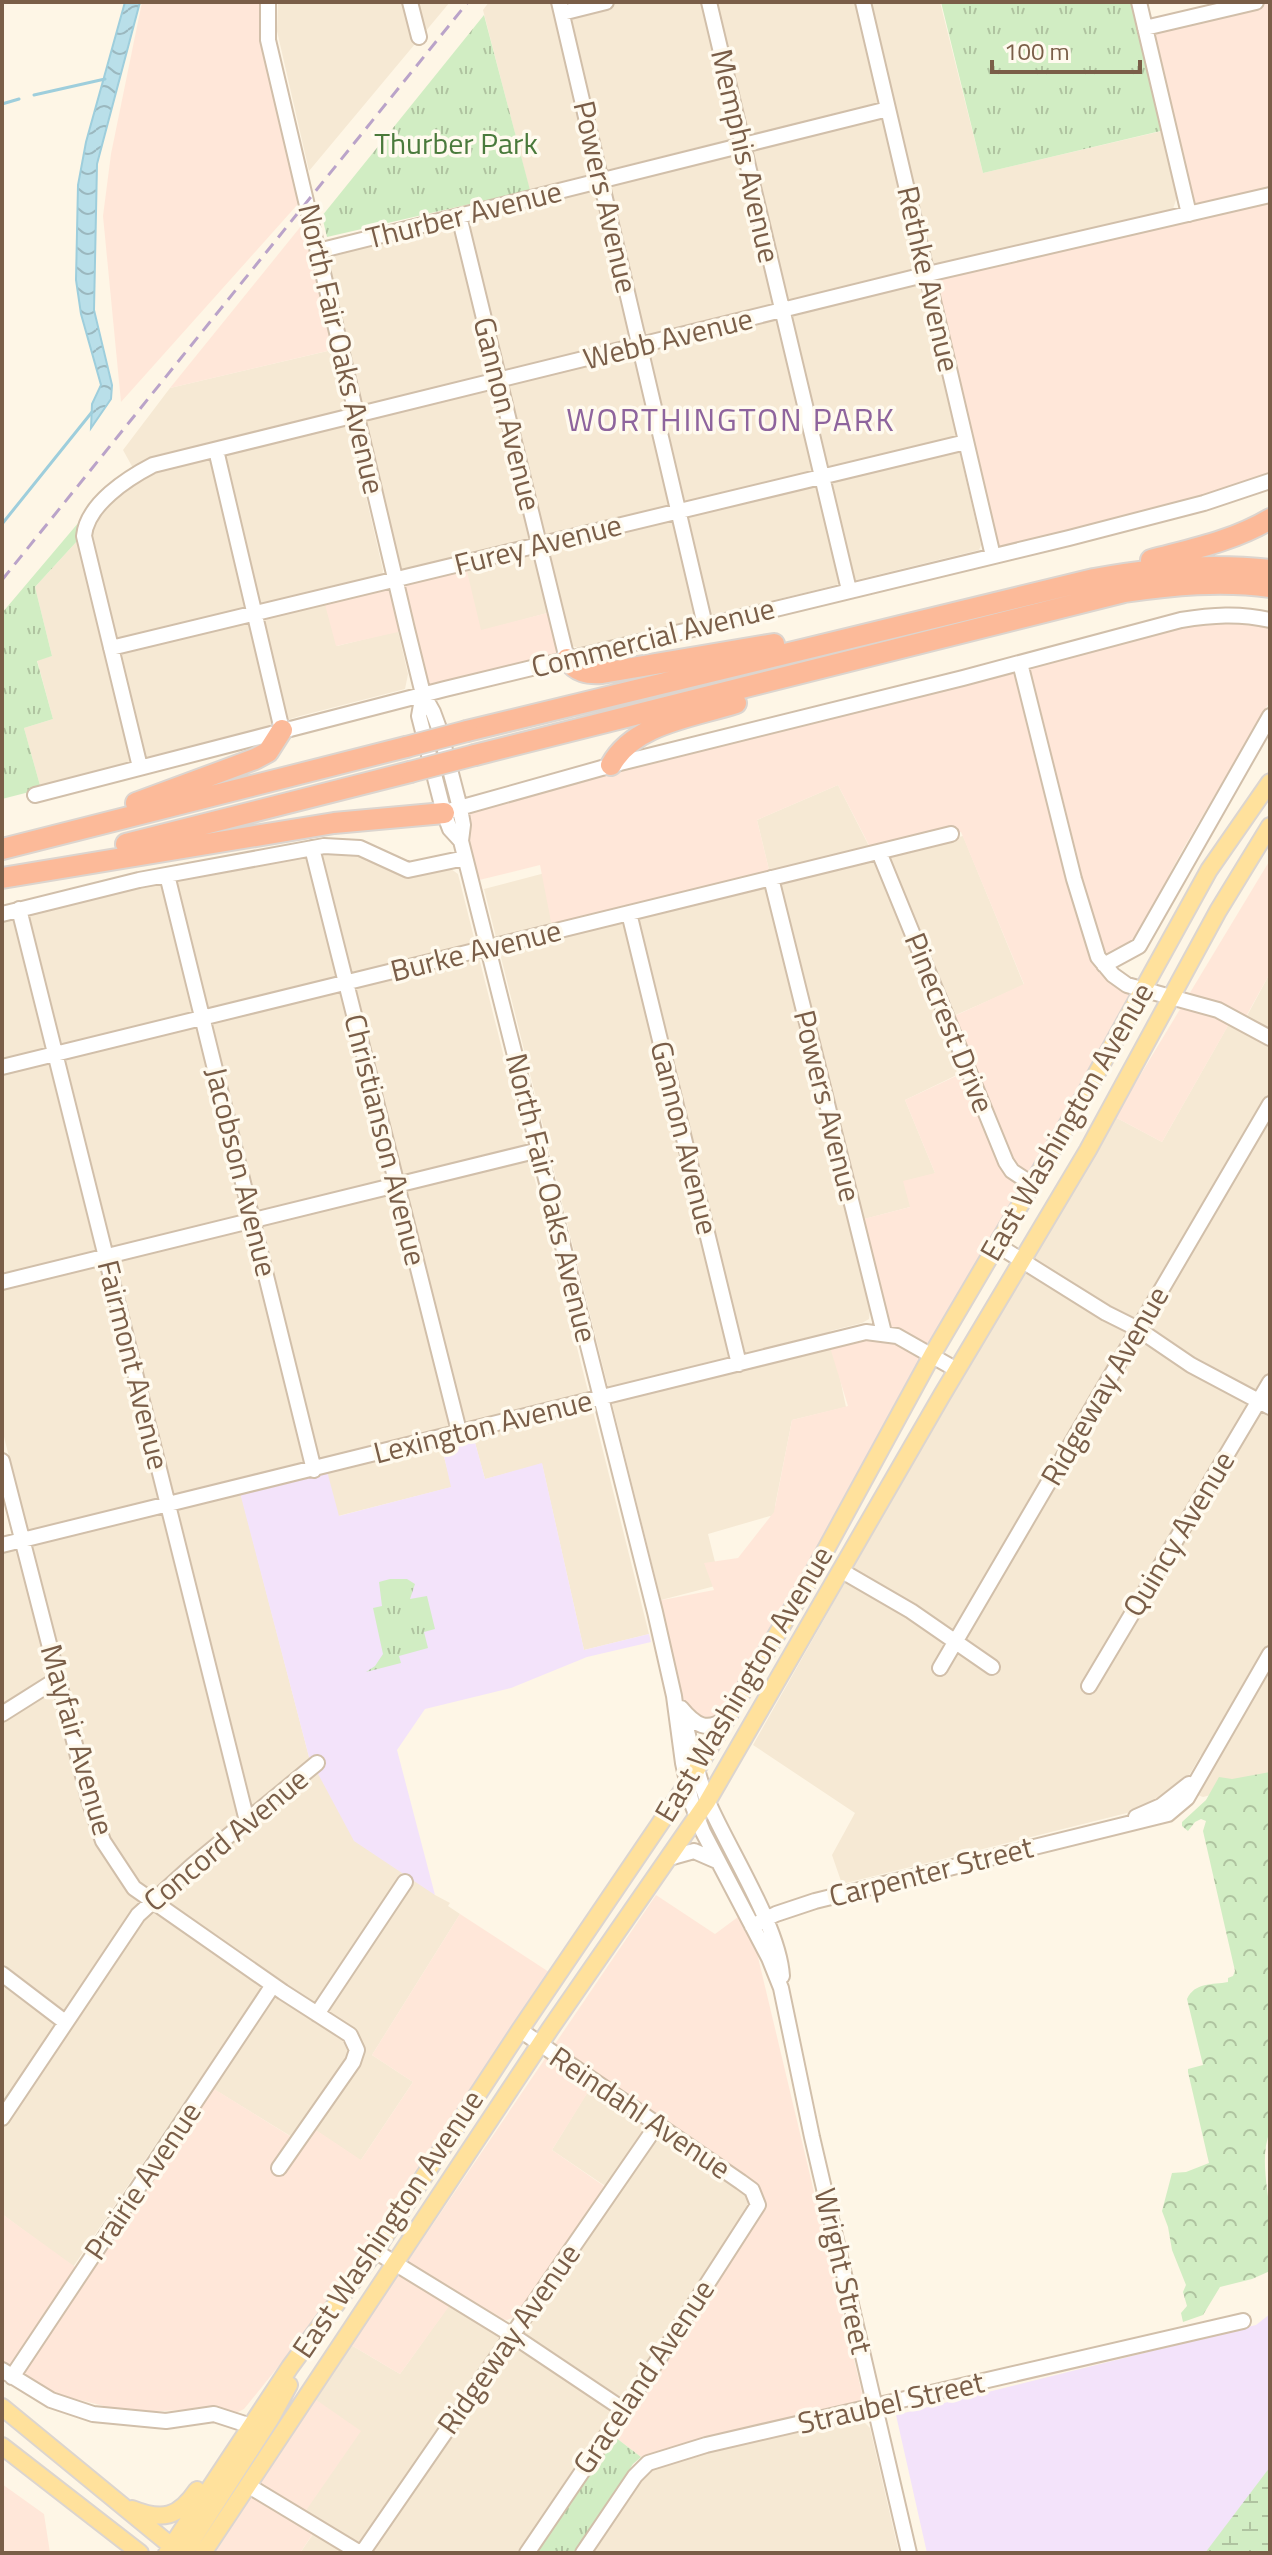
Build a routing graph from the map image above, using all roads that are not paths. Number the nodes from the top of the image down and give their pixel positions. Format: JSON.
{"nodes":[{"id":1,"x":268,"y":2,"type":"edge"},
{"id":2,"x":410,"y":2,"type":"edge"},
{"id":3,"x":606,"y":2,"type":"edge"},
{"id":4,"x":709,"y":2,"type":"edge"},
{"id":5,"x":863,"y":2,"type":"edge"},
{"id":6,"x":1139,"y":2,"type":"edge"},
{"id":7,"x":1256,"y":2,"type":"edge"},
{"id":8,"x":561,"y":7,"type":"edge"},
{"id":9,"x":1145,"y":28,"type":"junction"},
{"id":10,"x":419,"y":37,"type":"dead end"},
{"id":11,"x":888,"y":109,"type":"junction"},
{"id":12,"x":743,"y":145,"type":"junction"},
{"id":13,"x":601,"y":180,"type":"junction"},
{"id":14,"x":1270,"y":195,"type":"edge"},
{"id":15,"x":1189,"y":214,"type":"junction"},
{"id":16,"x":459,"y":216,"type":"junction"},
{"id":17,"x":318,"y":251,"type":"junction"},
{"id":18,"x":928,"y":274,"type":"junction"},
{"id":19,"x":782,"y":311,"type":"junction"},
{"id":20,"x":640,"y":347,"type":"junction"},
{"id":21,"x":500,"y":381,"type":"junction"},
{"id":22,"x":356,"y":416,"type":"junction"},
{"id":23,"x":966,"y":442,"type":"junction"},
{"id":24,"x":216,"y":450,"type":"junction"},
{"id":25,"x":822,"y":477,"type":"junction"},
{"id":26,"x":1270,"y":481,"type":"edge"},
{"id":27,"x":679,"y":511,"type":"junction"},
{"id":28,"x":1270,"y":519,"type":"edge"},
{"id":29,"x":539,"y":545,"type":"junction"},
{"id":30,"x":993,"y":556,"type":"junction"},
{"id":31,"x":1094,"y":579,"type":"junction"},
{"id":32,"x":395,"y":580,"type":"junction"},
{"id":33,"x":1270,"y":582,"type":"edge"},
{"id":34,"x":849,"y":590,"type":"junction"},
{"id":35,"x":255,"y":613,"type":"junction"},
{"id":36,"x":1270,"y":620,"type":"edge"},
{"id":37,"x":998,"y":622,"type":"junction"},
{"id":38,"x":705,"y":625,"type":"junction"},
{"id":39,"x":838,"y":641,"type":"junction"},
{"id":40,"x":111,"y":648,"type":"junction"},
{"id":41,"x":567,"y":659,"type":"junction"},
{"id":42,"x":1020,"y":663,"type":"junction"},
{"id":43,"x":423,"y":694,"type":"junction"},
{"id":44,"x":1270,"y":716,"type":"edge"},
{"id":45,"x":282,"y":730,"type":"junction"},
{"id":46,"x":611,"y":765,"type":"junction"},
{"id":47,"x":140,"y":767,"type":"junction"},
{"id":48,"x":1270,"y":782,"type":"edge"},
{"id":49,"x":35,"y":795,"type":"dead end"},
{"id":50,"x":452,"y":810,"type":"junction"},
{"id":51,"x":1270,"y":826,"type":"edge"},
{"id":52,"x":951,"y":834,"type":"dead end"},
{"id":53,"x":40,"y":839,"type":"junction"},
{"id":54,"x":312,"y":848,"type":"junction"},
{"id":55,"x":2,"y":849,"type":"edge"},
{"id":56,"x":879,"y":852,"type":"junction"},
{"id":57,"x":465,"y":858,"type":"junction"},
{"id":58,"x":167,"y":875,"type":"junction"},
{"id":59,"x":2,"y":877,"type":"edge"},
{"id":60,"x":771,"y":878,"type":"junction"},
{"id":61,"x":19,"y":909,"type":"junction"},
{"id":62,"x":629,"y":913,"type":"junction"},
{"id":63,"x":2,"y":914,"type":"edge"},
{"id":64,"x":488,"y":948,"type":"junction"},
{"id":65,"x":1104,"y":965,"type":"junction"},
{"id":66,"x":346,"y":983,"type":"junction"},
{"id":67,"x":1143,"y":990,"type":"junction"},
{"id":68,"x":1172,"y":998,"type":"junction"},
{"id":69,"x":202,"y":1018,"type":"junction"},
{"id":70,"x":1270,"y":1038,"type":"edge"},
{"id":71,"x":55,"y":1054,"type":"junction"},
{"id":72,"x":2,"y":1067,"type":"edge"},
{"id":73,"x":1270,"y":1104,"type":"edge"},
{"id":74,"x":539,"y":1150,"type":"junction"},
{"id":75,"x":1032,"y":1184,"type":"junction"},
{"id":76,"x":397,"y":1185,"type":"junction"},
{"id":77,"x":253,"y":1221,"type":"junction"},
{"id":78,"x":997,"y":1245,"type":"junction"},
{"id":79,"x":106,"y":1257,"type":"junction"},
{"id":80,"x":1023,"y":1260,"type":"junction"},
{"id":81,"x":2,"y":1282,"type":"edge"},
{"id":82,"x":1138,"y":1329,"type":"junction"},
{"id":83,"x":884,"y":1333,"type":"junction"},
{"id":84,"x":932,"y":1355,"type":"junction"},
{"id":85,"x":739,"y":1364,"type":"junction"},
{"id":86,"x":957,"y":1370,"type":"junction"},
{"id":87,"x":1270,"y":1382,"type":"edge"},
{"id":88,"x":600,"y":1397,"type":"junction"},
{"id":89,"x":1264,"y":1404,"type":"edge"},
{"id":90,"x":459,"y":1431,"type":"junction"},
{"id":91,"x":2,"y":1461,"type":"edge"},
{"id":92,"x":314,"y":1470,"type":"junction"},
{"id":93,"x":168,"y":1504,"type":"junction"},
{"id":94,"x":22,"y":1540,"type":"junction"},
{"id":95,"x":2,"y":1545,"type":"edge"},
{"id":96,"x":842,"y":1571,"type":"junction"},
{"id":97,"x":956,"y":1641,"type":"junction"},
{"id":98,"x":1270,"y":1654,"type":"edge"},
{"id":99,"x":992,"y":1667,"type":"dead end"},
{"id":100,"x":940,"y":1668,"type":"dead end"},
{"id":101,"x":59,"y":1678,"type":"junction"},
{"id":102,"x":1089,"y":1686,"type":"dead end"},
{"id":103,"x":677,"y":1701,"type":"junction"},
{"id":104,"x":2,"y":1714,"type":"edge"},
{"id":105,"x":730,"y":1715,"type":"junction"},
{"id":106,"x":317,"y":1763,"type":"dead end"},
{"id":107,"x":697,"y":1769,"type":"junction"},
{"id":108,"x":687,"y":1784,"type":"junction"},
{"id":109,"x":707,"y":1802,"type":"junction"},
{"id":110,"x":697,"y":1817,"type":"junction"},
{"id":111,"x":247,"y":1821,"type":"junction"},
{"id":112,"x":669,"y":1858,"type":"junction"},
{"id":113,"x":718,"y":1861,"type":"junction"},
{"id":114,"x":405,"y":1882,"type":"dead end"},
{"id":115,"x":152,"y":1901,"type":"junction"},
{"id":116,"x":758,"y":1923,"type":"junction"},
{"id":117,"x":2,"y":1974,"type":"edge"},
{"id":118,"x":273,"y":1985,"type":"junction"},
{"id":119,"x":317,"y":2014,"type":"junction"},
{"id":120,"x":65,"y":2022,"type":"junction"},
{"id":121,"x":520,"y":2030,"type":"junction"},
{"id":122,"x":540,"y":2045,"type":"junction"},
{"id":123,"x":2,"y":2118,"type":"edge"},
{"id":124,"x":657,"y":2125,"type":"junction"},
{"id":125,"x":279,"y":2168,"type":"dead end"},
{"id":126,"x":757,"y":2200,"type":"joint"},
{"id":127,"x":375,"y":2251,"type":"junction"},
{"id":128,"x":394,"y":2262,"type":"junction"},
{"id":129,"x":1243,"y":2321,"type":"dead end"},
{"id":130,"x":512,"y":2335,"type":"junction"},
{"id":131,"x":290,"y":2367,"type":"junction"},
{"id":132,"x":7,"y":2374,"type":"edge"},
{"id":133,"x":2,"y":2407,"type":"edge"},
{"id":134,"x":876,"y":2407,"type":"junction"},
{"id":135,"x":624,"y":2410,"type":"junction"},
{"id":136,"x":246,"y":2433,"type":"junction"},
{"id":137,"x":2,"y":2446,"type":"edge"},
{"id":138,"x":85,"y":2477,"type":"junction"},
{"id":139,"x":249,"y":2486,"type":"junction"},
{"id":140,"x":87,"y":2514,"type":"junction"},
{"id":141,"x":175,"y":2552,"type":"edge"},
{"id":142,"x":122,"y":2553,"type":"edge"},
{"id":143,"x":140,"y":2553,"type":"edge"},
{"id":144,"x":203,"y":2553,"type":"edge"},
{"id":145,"x":361,"y":2553,"type":"edge"},
{"id":146,"x":527,"y":2553,"type":"edge"},
{"id":147,"x":583,"y":2553,"type":"edge"},
{"id":148,"x":909,"y":2553,"type":"edge"}],
"edges":[{"from":1,"to":17,"type":"street","name":"North Fair Oaks Avenue"},
{"from":2,"to":10,"type":"street"},
{"from":3,"to":8,"type":"street"},
{"from":4,"to":12,"type":"street","name":"Memphis Avenue"},
{"from":5,"to":11,"type":"street","name":"Rethke Avenue"},
{"from":6,"to":9,"type":"street"},
{"from":7,"to":9,"type":"street"},
{"from":8,"to":13,"type":"street","name":"Powers Avenue"},
{"from":9,"to":15,"type":"street"},
{"from":11,"to":12,"type":"street","name":"Thurber Avenue"},
{"from":11,"to":18,"type":"street","name":"Rethke Avenue"},
{"from":12,"to":13,"type":"street","name":"Thurber Avenue"},
{"from":12,"to":19,"type":"street","name":"Memphis Avenue"},
{"from":13,"to":16,"type":"street","name":"Thurber Avenue"},
{"from":13,"to":20,"type":"street","name":"Powers Avenue"},
{"from":14,"to":15,"type":"street","name":"Webb Avenue"},
{"from":15,"to":18,"type":"street","name":"Webb Avenue"},
{"from":16,"to":17,"type":"street","name":"Thurber Avenue"},
{"from":16,"to":21,"type":"street","name":"Gannon Avenue"},
{"from":17,"to":22,"type":"street","name":"North Fair Oaks Avenue"},
{"from":18,"to":19,"type":"street","name":"Webb Avenue"},
{"from":18,"to":23,"type":"street","name":"Rethke Avenue"},
{"from":19,"to":20,"type":"street","name":"Webb Avenue"},
{"from":19,"to":25,"type":"street","name":"Memphis Avenue"},
{"from":20,"to":21,"type":"street","name":"Webb Avenue"},
{"from":20,"to":27,"type":"street","name":"Powers Avenue"},
{"from":21,"to":22,"type":"street","name":"Webb Avenue"},
{"from":21,"to":29,"type":"street","name":"Gannon Avenue"},
{"from":22,"to":24,"type":"street","name":"Webb Avenue"},
{"from":22,"to":32,"type":"street","name":"North Fair Oaks Avenue"},
{"from":23,"to":25,"type":"street","name":"Furey Avenue"},
{"from":23,"to":30,"type":"street","name":"Rethke Avenue"},
{"from":24,"to":35,"type":"street"},
{"from":24,"to":40,"type":"street","name":"Webb Avenue"},
{"from":25,"to":27,"type":"street","name":"Furey Avenue"},
{"from":25,"to":34,"type":"street","name":"Memphis Avenue"},
{"from":26,"to":30,"type":"street","name":"Commercial Avenue"},
{"from":27,"to":29,"type":"street","name":"Furey Avenue"},
{"from":27,"to":38,"type":"street","name":"Powers Avenue"},
{"from":28,"to":31,"type":"highway"},
{"from":29,"to":32,"type":"street","name":"Furey Avenue"},
{"from":29,"to":41,"type":"street","name":"Gannon Avenue"},
{"from":30,"to":34,"type":"street","name":"Commercial Avenue"},
{"from":31,"to":33,"type":"highway"},
{"from":31,"to":39,"type":"highway"},
{"from":32,"to":35,"type":"street","name":"Furey Avenue"},
{"from":32,"to":43,"type":"street","name":"North Fair Oaks Avenue"},
{"from":33,"to":37,"type":"highway"},
{"from":34,"to":38,"type":"street","name":"Commercial Avenue"},
{"from":35,"to":40,"type":"street","name":"Furey Avenue"},
{"from":35,"to":45,"type":"street"},
{"from":36,"to":42,"type":"street"},
{"from":37,"to":46,"type":"highway"},
{"from":37,"to":59,"type":"highway","bridge":true},
{"from":38,"to":41,"type":"street","name":"Commercial Avenue"},
{"from":39,"to":41,"type":"highway"},
{"from":39,"to":53,"type":"highway","bridge":true},
{"from":40,"to":47,"type":"street"},
{"from":41,"to":43,"type":"street","name":"Commercial Avenue"},
{"from":42,"to":46,"type":"street"},
{"from":42,"to":65,"type":"street"},
{"from":43,"to":45,"type":"street","name":"Commercial Avenue"},
{"from":43,"to":50,"type":"street","name":"North Fair Oaks Avenue"},
{"from":44,"to":65,"type":"street"},
{"from":45,"to":47,"type":"street","name":"Commercial Avenue"},
{"from":45,"to":53,"type":"highway"},
{"from":46,"to":50,"type":"street"},
{"from":47,"to":49,"type":"street","name":"Commercial Avenue"},
{"from":48,"to":67,"type":"main road","name":"East Washington Avenue"},
{"from":50,"to":57,"type":"street","name":"North Fair Oaks Avenue"},
{"from":50,"to":59,"type":"highway"},
{"from":51,"to":68,"type":"main road","name":"East Washington Avenue"},
{"from":52,"to":56,"type":"street","name":"Burke Avenue"},
{"from":53,"to":55,"type":"highway"},
{"from":54,"to":57,"type":"street"},
{"from":54,"to":58,"type":"street"},
{"from":54,"to":66,"type":"street","name":"Christianson Avenue"},
{"from":56,"to":60,"type":"street","name":"Burke Avenue"},
{"from":56,"to":75,"type":"street","name":"Pinecrest Drive"},
{"from":57,"to":64,"type":"street","name":"North Fair Oaks Avenue"},
{"from":58,"to":61,"type":"street"},
{"from":58,"to":69,"type":"street","name":"Jacobson Avenue"},
{"from":60,"to":62,"type":"street","name":"Burke Avenue"},
{"from":60,"to":83,"type":"street","name":"Powers Avenue"},
{"from":61,"to":63,"type":"street"},
{"from":61,"to":71,"type":"street","name":"Fairmont Avenue"},
{"from":62,"to":64,"type":"street","name":"Burke Avenue"},
{"from":62,"to":85,"type":"street","name":"Gannon Avenue"},
{"from":64,"to":66,"type":"street","name":"Burke Avenue"},
{"from":64,"to":74,"type":"street","name":"North Fair Oaks Avenue"},
{"from":65,"to":67,"type":"street"},
{"from":66,"to":69,"type":"street","name":"Burke Avenue"},
{"from":66,"to":76,"type":"street","name":"Christianson Avenue"},
{"from":67,"to":68,"type":"street"},
{"from":67,"to":75,"type":"main road","name":"East Washington Avenue"},
{"from":68,"to":70,"type":"street"},
{"from":68,"to":80,"type":"main road","name":"East Washington Avenue"},
{"from":69,"to":71,"type":"street","name":"Burke Avenue"},
{"from":69,"to":77,"type":"street","name":"Jacobson Avenue"},
{"from":71,"to":72,"type":"street","name":"Burke Avenue"},
{"from":71,"to":79,"type":"street","name":"Fairmont Avenue"},
{"from":73,"to":82,"type":"street","name":"Ridgeway Avenue"},
{"from":74,"to":76,"type":"street"},
{"from":74,"to":88,"type":"street","name":"North Fair Oaks Avenue"},
{"from":75,"to":78,"type":"main road","name":"East Washington Avenue"},
{"from":76,"to":77,"type":"street"},
{"from":76,"to":90,"type":"street","name":"Christianson Avenue"},
{"from":77,"to":79,"type":"street"},
{"from":77,"to":92,"type":"street","name":"Jacobson Avenue"},
{"from":78,"to":80,"type":"street"},
{"from":78,"to":84,"type":"main road","name":"East Washington Avenue"},
{"from":79,"to":81,"type":"street"},
{"from":79,"to":93,"type":"street","name":"Fairmont Avenue"},
{"from":80,"to":82,"type":"street"},
{"from":80,"to":86,"type":"main road","name":"East Washington Avenue"},
{"from":82,"to":89,"type":"street"},
{"from":82,"to":97,"type":"street","name":"Ridgeway Avenue"},
{"from":83,"to":84,"type":"street","name":"Lexington Avenue"},
{"from":83,"to":85,"type":"street","name":"Lexington Avenue"},
{"from":84,"to":86,"type":"street","name":"Lexington Avenue"},
{"from":84,"to":105,"type":"main road","name":"East Washington Avenue"},
{"from":85,"to":88,"type":"street","name":"Lexington Avenue"},
{"from":86,"to":96,"type":"main road","name":"East Washington Avenue"},
{"from":87,"to":89,"type":"street","name":"Quincy Avenue"},
{"from":88,"to":90,"type":"street","name":"Lexington Avenue"},
{"from":88,"to":103,"type":"street","name":"North Fair Oaks Avenue"},
{"from":89,"to":102,"type":"street","name":"Quincy Avenue"},
{"from":90,"to":92,"type":"street","name":"Lexington Avenue"},
{"from":91,"to":94,"type":"street","name":"Mayfair Avenue"},
{"from":92,"to":93,"type":"street","name":"Lexington Avenue"},
{"from":93,"to":94,"type":"street","name":"Lexington Avenue"},
{"from":93,"to":111,"type":"street","name":"Fairmont Avenue"},
{"from":94,"to":95,"type":"street","name":"Lexington Avenue"},
{"from":94,"to":101,"type":"street","name":"Mayfair Avenue"},
{"from":96,"to":97,"type":"street"},
{"from":96,"to":109,"type":"main road","name":"East Washington Avenue"},
{"from":97,"to":99,"type":"street"},
{"from":97,"to":100,"type":"street","name":"Ridgeway Avenue"},
{"from":98,"to":116,"type":"street","name":"Carpenter Street"},
{"from":101,"to":104,"type":"street"},
{"from":101,"to":115,"type":"street","name":"Mayfair Avenue"},
{"from":103,"to":105,"type":"street"},
{"from":103,"to":107,"type":"street","name":"North Fair Oaks Avenue"},
{"from":103,"to":108,"type":"street","name":"North Fair Oaks Avenue"},
{"from":105,"to":107,"type":"main road","name":"East Washington Avenue"},
{"from":106,"to":111,"type":"street","name":"Concord Avenue"},
{"from":107,"to":108,"type":"main road","name":"East Washington Avenue"},
{"from":107,"to":109,"type":"street","name":"North Fair Oaks Avenue"},
{"from":108,"to":110,"type":"street","name":"North Fair Oaks Avenue"},
{"from":108,"to":121,"type":"main road","name":"East Washington Avenue"},
{"from":109,"to":110,"type":"main road","name":"East Washington Avenue"},
{"from":109,"to":116,"type":"street","name":"Wright Street"},
{"from":110,"to":112,"type":"main road","name":"East Washington Avenue"},
{"from":110,"to":113,"type":"street","name":"Wright Street"},
{"from":111,"to":115,"type":"street","name":"Concord Avenue"},
{"from":112,"to":113,"type":"street"},
{"from":112,"to":122,"type":"main road","name":"East Washington Avenue"},
{"from":113,"to":116,"type":"street","name":"Wright Street"},
{"from":114,"to":119,"type":"street"},
{"from":115,"to":118,"type":"street","name":"Mayfair Avenue"},
{"from":115,"to":120,"type":"street","name":"Concord Avenue"},
{"from":116,"to":134,"type":"street","name":"Wright Street"},
{"from":117,"to":120,"type":"street"},
{"from":118,"to":119,"type":"street","name":"Mayfair Avenue"},
{"from":118,"to":132,"type":"street","name":"Prairie Avenue"},
{"from":119,"to":125,"type":"street","name":"Mayfair Avenue"},
{"from":120,"to":123,"type":"street","name":"Concord Avenue"},
{"from":121,"to":122,"type":"street","name":"Reindahl Avenue"},
{"from":121,"to":127,"type":"main road","name":"East Washington Avenue"},
{"from":122,"to":124,"type":"street","name":"Reindahl Avenue"},
{"from":122,"to":128,"type":"main road","name":"East Washington Avenue"},
{"from":124,"to":126,"type":"street","name":"Reindahl Avenue"},
{"from":124,"to":130,"type":"street","name":"Ridgeway Avenue"},
{"from":126,"to":135,"type":"street","name":"Graceland Avenue"},
{"from":127,"to":128,"type":"street"},
{"from":127,"to":131,"type":"main road","name":"East Washington Avenue"},
{"from":128,"to":130,"type":"street"},
{"from":128,"to":139,"type":"main road","name":"East Washington Avenue"},
{"from":129,"to":134,"type":"street","name":"Straubel Street"},
{"from":130,"to":135,"type":"street"},
{"from":130,"to":145,"type":"street","name":"Ridgeway Avenue"},
{"from":131,"to":136,"type":"main road","name":"East Washington Avenue"},
{"from":131,"to":141,"type":"main road"},
{"from":132,"to":136,"type":"street"},
{"from":133,"to":138,"type":"main road"},
{"from":134,"to":147,"type":"street","name":"Straubel Street"},
{"from":134,"to":148,"type":"street","name":"Wright Street"},
{"from":135,"to":146,"type":"street","name":"Graceland Avenue"},
{"from":136,"to":138,"type":"main road"},
{"from":136,"to":141,"type":"main road","name":"East Washington Avenue"},
{"from":137,"to":140,"type":"main road"},
{"from":138,"to":141,"type":"main road"},
{"from":139,"to":144,"type":"main road","name":"East Washington Avenue"},
{"from":139,"to":145,"type":"street"},
{"from":140,"to":142,"type":"main road"},
{"from":140,"to":143,"type":"main road"}]}
